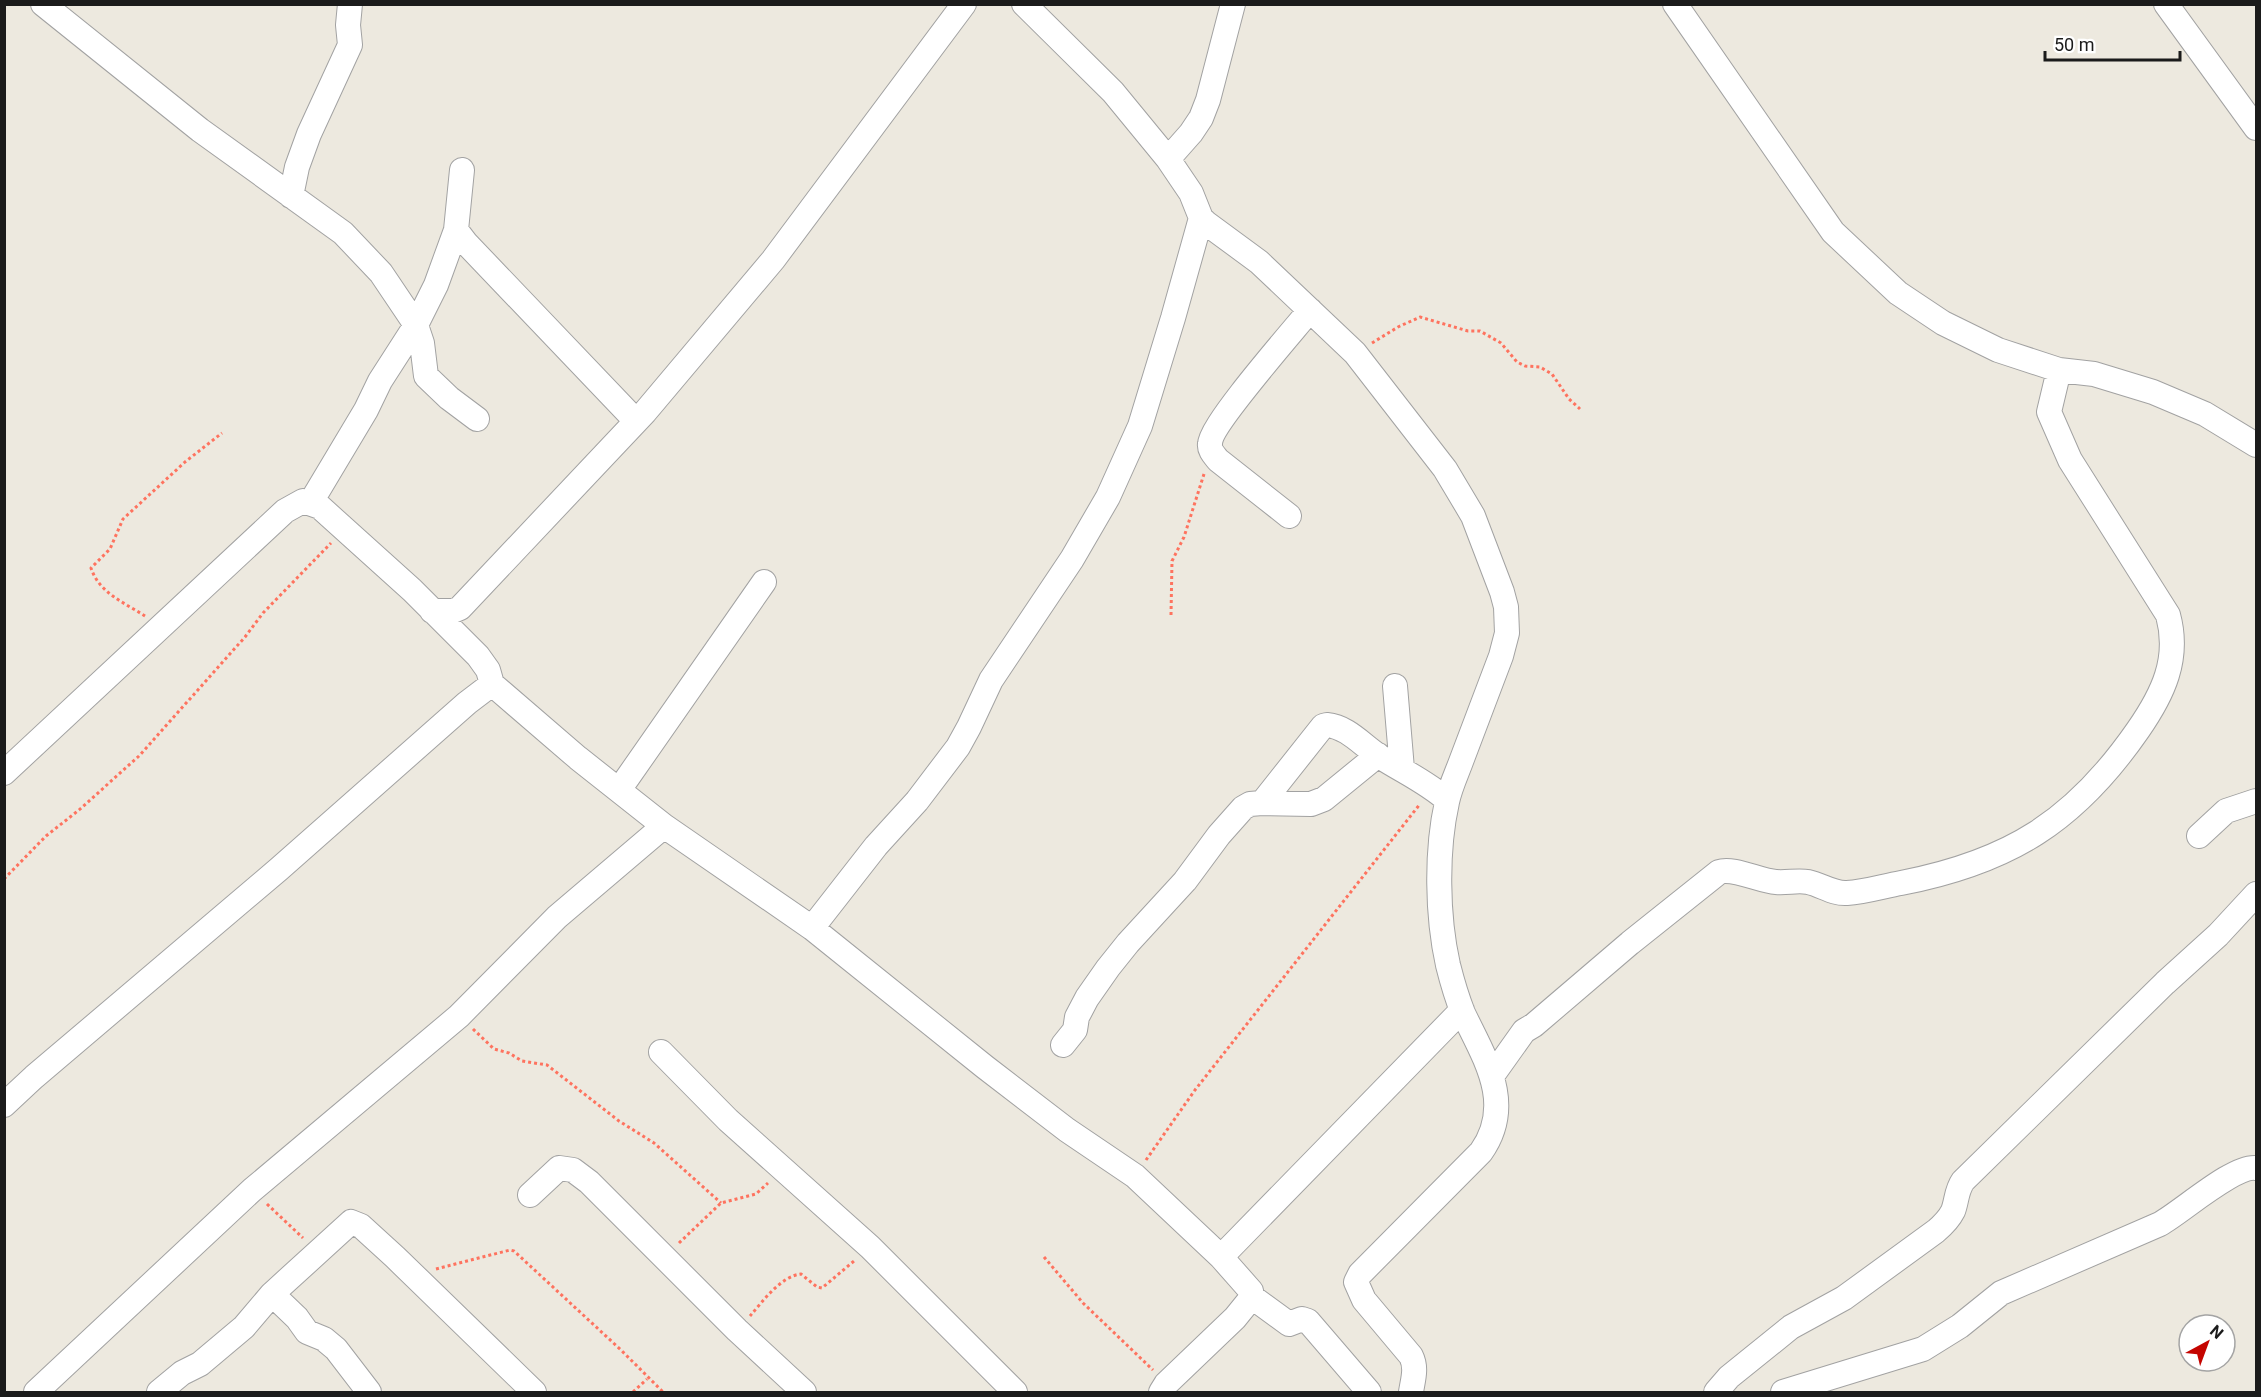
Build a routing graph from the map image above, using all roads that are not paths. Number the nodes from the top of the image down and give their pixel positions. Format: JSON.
{"nodes":[{"id":1,"x":43,"y":4,"type":"edge"},
{"id":2,"x":350,"y":4,"type":"edge"},
{"id":3,"x":964,"y":4,"type":"edge"},
{"id":4,"x":1024,"y":4,"type":"edge"},
{"id":5,"x":1233,"y":4,"type":"edge"},
{"id":6,"x":1675,"y":4,"type":"edge"},
{"id":7,"x":2166,"y":4,"type":"edge"},
{"id":8,"x":2256,"y":128,"type":"edge"},
{"id":9,"x":1168,"y":159,"type":"junction"},
{"id":10,"x":462,"y":170,"type":"dead end"},
{"id":11,"x":291,"y":196,"type":"junction"},
{"id":12,"x":1201,"y":218,"type":"junction"},
{"id":13,"x":456,"y":230,"type":"junction"},
{"id":14,"x":1310,"y":310,"type":"junction"},
{"id":15,"x":416,"y":325,"type":"junction"},
{"id":16,"x":2059,"y":369,"type":"junction"},
{"id":17,"x":477,"y":419,"type":"dead end"},
{"id":18,"x":636,"y":421,"type":"junction"},
{"id":19,"x":2256,"y":445,"type":"edge"},
{"id":20,"x":311,"y":502,"type":"junction"},
{"id":21,"x":1289,"y":516,"type":"dead end"},
{"id":22,"x":764,"y":582,"type":"dead end"},
{"id":23,"x":432,"y":611,"type":"junction"},
{"id":24,"x":492,"y":684,"type":"junction"},
{"id":25,"x":1395,"y":686,"type":"dead end"},
{"id":26,"x":1378,"y":755,"type":"junction"},
{"id":27,"x":1402,"y":769,"type":"junction"},
{"id":28,"x":4,"y":773,"type":"edge"},
{"id":29,"x":619,"y":790,"type":"junction"},
{"id":30,"x":1441,"y":794,"type":"junction"},
{"id":31,"x":2256,"y":801,"type":"edge"},
{"id":32,"x":1262,"y":803,"type":"junction"},
{"id":33,"x":664,"y":826,"type":"junction"},
{"id":34,"x":2199,"y":836,"type":"dead end"},
{"id":35,"x":2256,"y":894,"type":"edge"},
{"id":36,"x":812,"y":928,"type":"junction"},
{"id":37,"x":1462,"y":1010,"type":"junction"},
{"id":38,"x":1063,"y":1045,"type":"dead end"},
{"id":39,"x":661,"y":1052,"type":"dead end"},
{"id":40,"x":1492,"y":1076,"type":"junction"},
{"id":41,"x":4,"y":1105,"type":"edge"},
{"id":42,"x":2256,"y":1168,"type":"edge"},
{"id":43,"x":530,"y":1195,"type":"dead end"},
{"id":44,"x":1221,"y":1257,"type":"junction"},
{"id":45,"x":272,"y":1294,"type":"junction"},
{"id":46,"x":1252,"y":1297,"type":"junction"},
{"id":47,"x":1163,"y":1388,"type":"edge"},
{"id":48,"x":36,"y":1392,"type":"edge"},
{"id":49,"x":159,"y":1392,"type":"edge"},
{"id":50,"x":369,"y":1392,"type":"edge"},
{"id":51,"x":534,"y":1392,"type":"edge"},
{"id":52,"x":804,"y":1392,"type":"edge"},
{"id":53,"x":1015,"y":1392,"type":"edge"},
{"id":54,"x":1369,"y":1392,"type":"edge"},
{"id":55,"x":1411,"y":1392,"type":"edge"},
{"id":56,"x":1716,"y":1392,"type":"edge"},
{"id":57,"x":1783,"y":1392,"type":"edge"}],
"edges":[{"from":1,"to":11,"type":"street"},
{"from":2,"to":11,"type":"street"},
{"from":3,"to":18,"type":"street"},
{"from":4,"to":9,"type":"street"},
{"from":5,"to":9,"type":"street"},
{"from":6,"to":16,"type":"street"},
{"from":7,"to":8,"type":"street"},
{"from":9,"to":12,"type":"street"},
{"from":10,"to":13,"type":"street"},
{"from":11,"to":15,"type":"street"},
{"from":12,"to":14,"type":"street"},
{"from":12,"to":36,"type":"street"},
{"from":13,"to":15,"type":"street"},
{"from":13,"to":18,"type":"street"},
{"from":14,"to":21,"type":"street"},
{"from":14,"to":30,"type":"street"},
{"from":15,"to":17,"type":"street"},
{"from":15,"to":20,"type":"street"},
{"from":16,"to":19,"type":"street"},
{"from":16,"to":40,"type":"street"},
{"from":18,"to":23,"type":"street"},
{"from":20,"to":23,"type":"street"},
{"from":20,"to":28,"type":"street"},
{"from":22,"to":29,"type":"street"},
{"from":23,"to":24,"type":"street"},
{"from":24,"to":29,"type":"street"},
{"from":24,"to":41,"type":"street"},
{"from":25,"to":27,"type":"street"},
{"from":26,"to":27,"type":"street"},
{"from":26,"to":32,"type":"street"},
{"from":26,"to":32,"type":"street"},
{"from":27,"to":30,"type":"street"},
{"from":29,"to":33,"type":"street"},
{"from":30,"to":37,"type":"street"},
{"from":31,"to":34,"type":"street"},
{"from":32,"to":38,"type":"street"},
{"from":33,"to":36,"type":"street"},
{"from":33,"to":48,"type":"street"},
{"from":35,"to":56,"type":"street"},
{"from":36,"to":44,"type":"street"},
{"from":37,"to":40,"type":"street"},
{"from":37,"to":44,"type":"street"},
{"from":39,"to":53,"type":"street"},
{"from":40,"to":55,"type":"street"},
{"from":42,"to":57,"type":"street"},
{"from":43,"to":52,"type":"street"},
{"from":44,"to":46,"type":"street"},
{"from":45,"to":49,"type":"street"},
{"from":45,"to":50,"type":"street"},
{"from":45,"to":51,"type":"street"},
{"from":46,"to":47,"type":"street"},
{"from":46,"to":54,"type":"street"}]}
